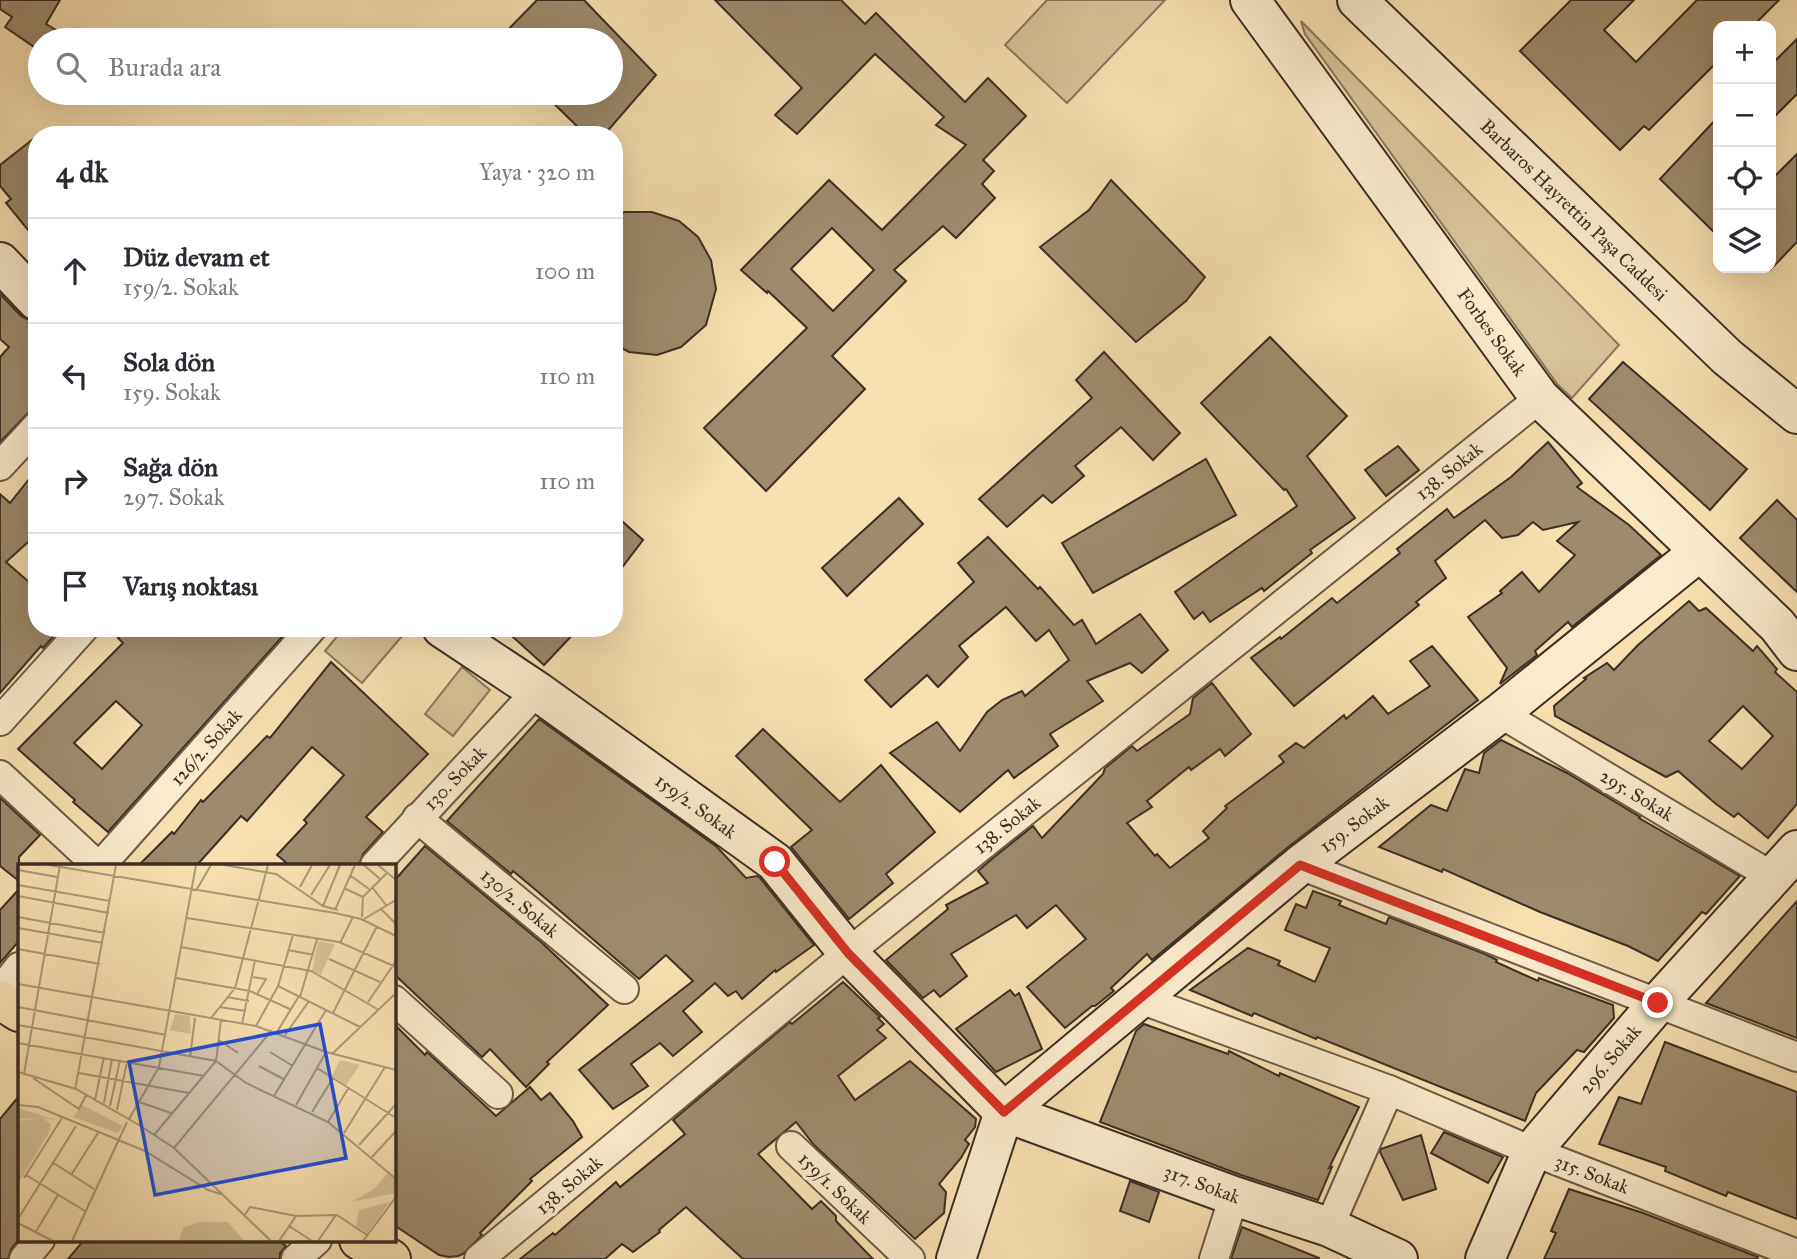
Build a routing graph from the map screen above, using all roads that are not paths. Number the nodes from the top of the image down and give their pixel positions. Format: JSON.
{"nodes":[{"id":1,"x":1250,"y":0,"type":"edge"},
{"id":2,"x":1357,"y":0,"type":"edge"},
{"id":3,"x":0,"y":262,"type":"edge"},
{"id":4,"x":28,"y":292,"type":"edge"},
{"id":5,"x":1540,"y":398,"type":"junction"},
{"id":6,"x":1797,"y":414,"type":"edge"},
{"id":7,"x":28,"y":436,"type":"edge"},
{"id":8,"x":0,"y":467,"type":"edge"},
{"id":9,"x":1699,"y":552,"type":"junction"},
{"id":10,"x":76,"y":637,"type":"edge"},
{"id":11,"x":304,"y":637,"type":"edge"},
{"id":12,"x":456,"y":637,"type":"edge"},
{"id":13,"x":1790,"y":638,"type":"edge"},
{"id":14,"x":537,"y":691,"type":"junction"},
{"id":15,"x":1500,"y":713,"type":"junction"},
{"id":16,"x":0,"y":721,"type":"edge"},
{"id":17,"x":0,"y":775,"type":"edge"},
{"id":18,"x":417,"y":818,"type":"junction"},
{"id":19,"x":1785,"y":863,"type":"edge"},
{"id":20,"x":98,"y":864,"type":"edge"},
{"id":21,"x":100,"y":864,"type":"edge"},
{"id":22,"x":376,"y":864,"type":"edge"},
{"id":23,"x":1300,"y":865,"type":"junction"},
{"id":24,"x":848,"y":953,"type":"junction"},
{"id":25,"x":18,"y":968,"type":"edge"},
{"id":26,"x":624,"y":989,"type":"dead end"},
{"id":27,"x":0,"y":991,"type":"edge"},
{"id":28,"x":1140,"y":999,"type":"junction"},
{"id":29,"x":0,"y":1000,"type":"edge"},
{"id":30,"x":396,"y":1002,"type":"edge"},
{"id":31,"x":1658,"y":1003,"type":"junction"},
{"id":32,"x":18,"y":1011,"type":"edge"},
{"id":33,"x":1797,"y":1057,"type":"edge"},
{"id":34,"x":1389,"y":1090,"type":"junction"},
{"id":35,"x":498,"y":1094,"type":"dead end"},
{"id":36,"x":1004,"y":1112,"type":"junction"},
{"id":37,"x":791,"y":1146,"type":"dead end"},
{"id":38,"x":1532,"y":1151,"type":"junction"},
{"id":39,"x":1234,"y":1196,"type":"junction"},
{"id":40,"x":1329,"y":1227,"type":"junction"},
{"id":41,"x":38,"y":1242,"type":"edge"},
{"id":42,"x":315,"y":1242,"type":"edge"},
{"id":43,"x":362,"y":1242,"type":"edge"},
{"id":44,"x":1797,"y":1254,"type":"edge"},
{"id":45,"x":24,"y":1259,"type":"edge"},
{"id":46,"x":296,"y":1259,"type":"edge"},
{"id":47,"x":391,"y":1259,"type":"edge"},
{"id":48,"x":480,"y":1259,"type":"edge"},
{"id":49,"x":910,"y":1259,"type":"edge"},
{"id":50,"x":956,"y":1259,"type":"edge"},
{"id":51,"x":1214,"y":1259,"type":"edge"},
{"id":52,"x":1398,"y":1259,"type":"edge"},
{"id":53,"x":1485,"y":1259,"type":"edge"}],
"edges":[{"from":1,"to":5,"type":"street","name":"Forbes Sokak"},
{"from":2,"to":6,"type":"street","name":"Barbaros Hayrettin Paşa Caddesi"},
{"from":3,"to":4,"type":"street"},
{"from":5,"to":9,"type":"street","name":"Forbes Sokak"},
{"from":5,"to":24,"type":"street","name":"138. Sokak"},
{"from":7,"to":8,"type":"street"},
{"from":9,"to":13,"type":"street","name":"Forbes Sokak"},
{"from":9,"to":15,"type":"street","name":"159. Sokak"},
{"from":10,"to":16,"type":"street"},
{"from":11,"to":21,"type":"street","name":"126/2. Sokak"},
{"from":12,"to":14,"type":"street","name":"159/2. Sokak"},
{"from":14,"to":18,"type":"street","name":"130. Sokak"},
{"from":14,"to":24,"type":"street","name":"159/2. Sokak"},
{"from":15,"to":19,"type":"street","name":"295. Sokak"},
{"from":15,"to":23,"type":"street","name":"159. Sokak"},
{"from":17,"to":20,"type":"street"},
{"from":18,"to":22,"type":"street","name":"130. Sokak"},
{"from":18,"to":26,"type":"street","name":"130/2. Sokak"},
{"from":19,"to":31,"type":"street","name":"296. Sokak"},
{"from":23,"to":28,"type":"street","name":"159. Sokak"},
{"from":23,"to":31,"type":"street"},
{"from":24,"to":36,"type":"street","name":"159/2. Sokak"},
{"from":24,"to":48,"type":"street","name":"138. Sokak"},
{"from":25,"to":27,"type":"street"},
{"from":28,"to":34,"type":"street","name":"315. Sokak"},
{"from":28,"to":36,"type":"street","name":"159. Sokak"},
{"from":29,"to":32,"type":"main road"},
{"from":30,"to":35,"type":"street"},
{"from":31,"to":33,"type":"street"},
{"from":31,"to":38,"type":"street","name":"296. Sokak"},
{"from":34,"to":38,"type":"street","name":"315. Sokak"},
{"from":34,"to":40,"type":"street"},
{"from":36,"to":39,"type":"street","name":"317. Sokak"},
{"from":36,"to":50,"type":"street"},
{"from":37,"to":49,"type":"street","name":"159/1. Sokak"},
{"from":38,"to":44,"type":"street","name":"315. Sokak"},
{"from":38,"to":53,"type":"street","name":"296. Sokak"},
{"from":39,"to":40,"type":"street","name":"317. Sokak"},
{"from":39,"to":51,"type":"street"},
{"from":40,"to":52,"type":"street","name":"317. Sokak"},
{"from":41,"to":45,"type":"street"},
{"from":42,"to":46,"type":"street"},
{"from":43,"to":47,"type":"main road"}]}
